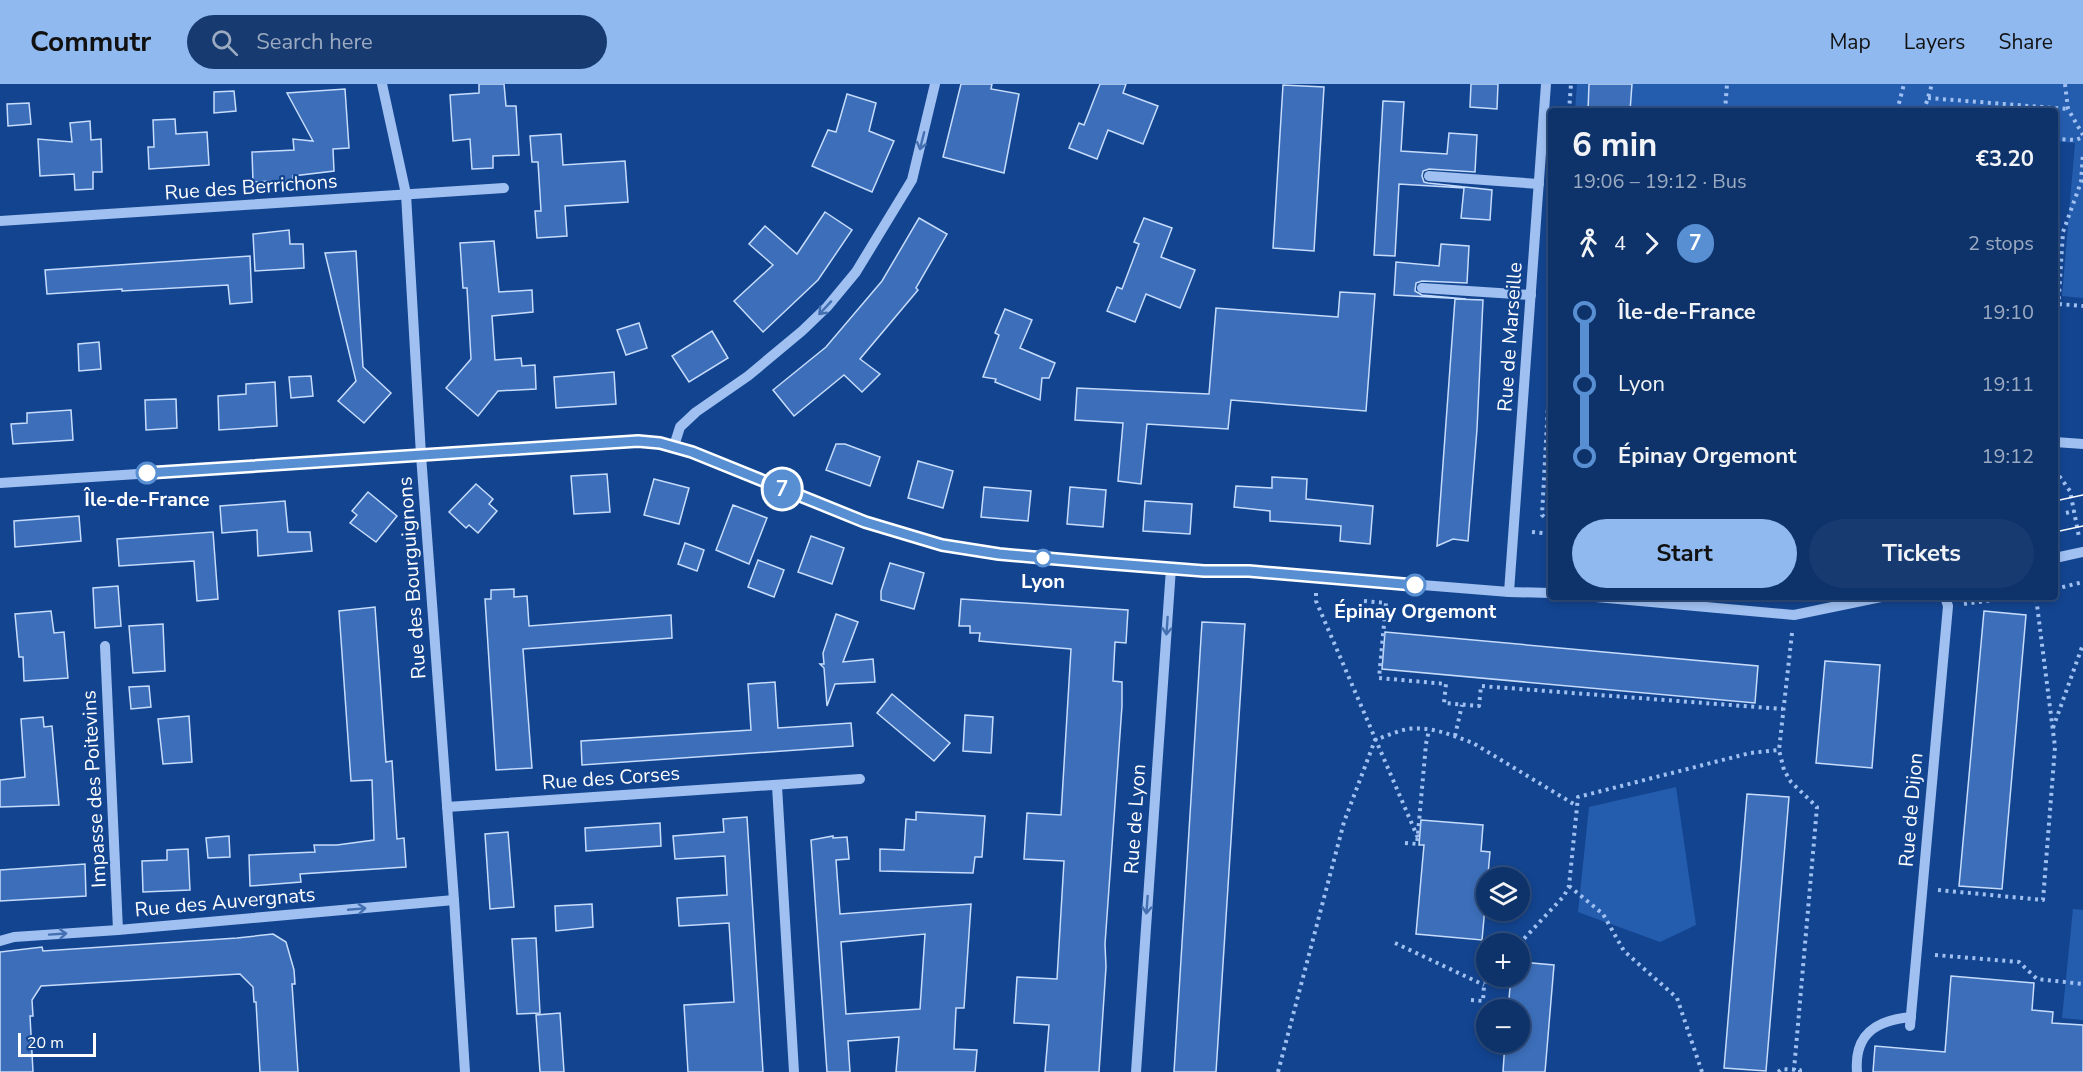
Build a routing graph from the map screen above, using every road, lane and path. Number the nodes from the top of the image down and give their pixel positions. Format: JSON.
{"nodes":[{"id":1,"x":382,"y":84,"type":"edge"},
{"id":2,"x":935,"y":84,"type":"edge"},
{"id":3,"x":1546,"y":84,"type":"edge"},
{"id":4,"x":1571,"y":84,"type":"edge"},
{"id":5,"x":1727,"y":84,"type":"edge"},
{"id":6,"x":1904,"y":84,"type":"edge"},
{"id":7,"x":1932,"y":84,"type":"edge"},
{"id":8,"x":2065,"y":84,"type":"edge"},
{"id":9,"x":1928,"y":98,"type":"junction"},
{"id":10,"x":1569,"y":108,"type":"edge"},
{"id":11,"x":1725,"y":108,"type":"edge"},
{"id":12,"x":1898,"y":108,"type":"edge"},
{"id":13,"x":1925,"y":108,"type":"edge"},
{"id":14,"x":2055,"y":108,"type":"edge"},
{"id":15,"x":2058,"y":108,"type":"edge"},
{"id":16,"x":2068,"y":109,"type":"junction"},
{"id":17,"x":2083,"y":136,"type":"edge"},
{"id":18,"x":2058,"y":139,"type":"edge"},
{"id":19,"x":2083,"y":153,"type":"edge"},
{"id":20,"x":1429,"y":176,"type":"dead end"},
{"id":21,"x":1539,"y":184,"type":"junction"},
{"id":22,"x":504,"y":188,"type":"dead end"},
{"id":23,"x":406,"y":194,"type":"junction"},
{"id":24,"x":0,"y":221,"type":"edge"},
{"id":25,"x":1422,"y":288,"type":"dead end"},
{"id":26,"x":1531,"y":295,"type":"junction"},
{"id":27,"x":2059,"y":304,"type":"junction"},
{"id":28,"x":2083,"y":306,"type":"edge"},
{"id":29,"x":2058,"y":318,"type":"edge"},
{"id":30,"x":1548,"y":405,"type":"edge"},
{"id":31,"x":2058,"y":442,"type":"edge"},
{"id":32,"x":2083,"y":444,"type":"edge"},
{"id":33,"x":674,"y":446,"type":"junction"},
{"id":34,"x":421,"y":454,"type":"junction"},
{"id":35,"x":2058,"y":474,"type":"edge"},
{"id":36,"x":0,"y":483,"type":"edge"},
{"id":37,"x":2074,"y":511,"type":"junction"},
{"id":38,"x":2066,"y":513,"type":"dead end"},
{"id":39,"x":1548,"y":521,"type":"edge"},
{"id":40,"x":2083,"y":552,"type":"edge"},
{"id":41,"x":2058,"y":557,"type":"edge"},
{"id":42,"x":1171,"y":568,"type":"junction"},
{"id":43,"x":2083,"y":582,"type":"edge"},
{"id":44,"x":2058,"y":588,"type":"edge"},
{"id":45,"x":1509,"y":592,"type":"junction"},
{"id":46,"x":1548,"y":593,"type":"edge"},
{"id":47,"x":1328,"y":598,"type":"dead end"},
{"id":48,"x":1629,"y":600,"type":"edge"},
{"id":49,"x":1866,"y":600,"type":"edge"},
{"id":50,"x":1964,"y":600,"type":"edge"},
{"id":51,"x":2036,"y":600,"type":"edge"},
{"id":52,"x":1362,"y":601,"type":"dead end"},
{"id":53,"x":1947,"y":601,"type":"edge"},
{"id":54,"x":1794,"y":615,"type":"junction"},
{"id":55,"x":105,"y":646,"type":"dead end"},
{"id":56,"x":2082,"y":647,"type":"edge"},
{"id":57,"x":1462,"y":705,"type":"junction"},
{"id":58,"x":1783,"y":709,"type":"junction"},
{"id":59,"x":1430,"y":730,"type":"junction"},
{"id":60,"x":2053,"y":730,"type":"junction"},
{"id":61,"x":1455,"y":736,"type":"junction"},
{"id":62,"x":1375,"y":740,"type":"junction"},
{"id":63,"x":1779,"y":750,"type":"junction"},
{"id":64,"x":860,"y":779,"type":"dead end"},
{"id":65,"x":777,"y":786,"type":"junction"},
{"id":66,"x":1577,"y":806,"type":"junction"},
{"id":67,"x":447,"y":807,"type":"junction"},
{"id":68,"x":1418,"y":838,"type":"junction"},
{"id":69,"x":1405,"y":843,"type":"dead end"},
{"id":70,"x":1569,"y":886,"type":"junction"},
{"id":71,"x":1922,"y":889,"type":"junction"},
{"id":72,"x":454,"y":900,"type":"junction"},
{"id":73,"x":118,"y":930,"type":"junction"},
{"id":74,"x":1530,"y":933,"type":"edge"},
{"id":75,"x":0,"y":941,"type":"edge"},
{"id":76,"x":1395,"y":943,"type":"dead end"},
{"id":77,"x":1916,"y":953,"type":"junction"},
{"id":78,"x":1476,"y":981,"type":"edge"},
{"id":79,"x":2083,"y":984,"type":"edge"},
{"id":80,"x":1484,"y":987,"type":"edge"},
{"id":81,"x":1471,"y":1000,"type":"dead end"},
{"id":82,"x":1794,"y":1070,"type":"junction"},
{"id":83,"x":465,"y":1072,"type":"edge"},
{"id":84,"x":794,"y":1072,"type":"edge"},
{"id":85,"x":1136,"y":1072,"type":"edge"},
{"id":86,"x":1278,"y":1072,"type":"edge"},
{"id":87,"x":1702,"y":1072,"type":"edge"},
{"id":88,"x":1778,"y":1072,"type":"edge"},
{"id":89,"x":1800,"y":1072,"type":"edge"},
{"id":90,"x":1857,"y":1072,"type":"edge"}],
"edges":[{"from":1,"to":23,"type":"street","name":"Rue des Bourguignons"},
{"from":2,"to":33,"type":"street","one_way":true},
{"from":3,"to":21,"type":"street","name":"Rue de Marseille"},
{"from":4,"to":10,"type":"path"},
{"from":5,"to":11,"type":"path"},
{"from":6,"to":12,"type":"path"},
{"from":7,"to":9,"type":"path"},
{"from":8,"to":16,"type":"path"},
{"from":9,"to":13,"type":"path"},
{"from":9,"to":14,"type":"path"},
{"from":15,"to":16,"type":"path"},
{"from":16,"to":17,"type":"path"},
{"from":17,"to":18,"type":"path"},
{"from":19,"to":27,"type":"path"},
{"from":20,"to":21,"type":"street"},
{"from":21,"to":26,"type":"street","name":"Rue de Marseille"},
{"from":22,"to":23,"type":"street","name":"Rue des Berrichons"},
{"from":23,"to":24,"type":"street","name":"Rue des Berrichons"},
{"from":23,"to":34,"type":"street","name":"Rue des Bourguignons"},
{"from":25,"to":26,"type":"street"},
{"from":26,"to":45,"type":"street","name":"Rue de Marseille"},
{"from":27,"to":28,"type":"path"},
{"from":27,"to":29,"type":"path"},
{"from":30,"to":39,"type":"path"},
{"from":31,"to":32,"type":"street"},
{"from":33,"to":34,"type":"street"},
{"from":33,"to":42,"type":"street"},
{"from":34,"to":36,"type":"street"},
{"from":34,"to":67,"type":"street","name":"Rue des Bourguignons"},
{"from":35,"to":37,"type":"path"},
{"from":37,"to":38,"type":"path"},
{"from":37,"to":40,"type":"path"},
{"from":40,"to":41,"type":"street"},
{"from":42,"to":45,"type":"street"},
{"from":42,"to":85,"type":"street","name":"Rue de Lyon","one_way":true},
{"from":43,"to":44,"type":"path"},
{"from":45,"to":46,"type":"street"},
{"from":47,"to":62,"type":"path"},
{"from":48,"to":54,"type":"street"},
{"from":49,"to":54,"type":"street"},
{"from":50,"to":53,"type":"path"},
{"from":51,"to":60,"type":"path"},
{"from":52,"to":57,"type":"path"},
{"from":53,"to":71,"type":"street","name":"Rue de Dijon"},
{"from":54,"to":58,"type":"path"},
{"from":55,"to":73,"type":"street","name":"Impasse des Poitevins"},
{"from":56,"to":60,"type":"path"},
{"from":57,"to":58,"type":"path"},
{"from":57,"to":61,"type":"path"},
{"from":58,"to":63,"type":"path"},
{"from":59,"to":61,"type":"path"},
{"from":59,"to":62,"type":"path"},
{"from":59,"to":68,"type":"path"},
{"from":60,"to":71,"type":"path"},
{"from":61,"to":66,"type":"path"},
{"from":62,"to":68,"type":"path"},
{"from":62,"to":86,"type":"path"},
{"from":63,"to":66,"type":"path"},
{"from":63,"to":82,"type":"path"},
{"from":64,"to":65,"type":"street","name":"Rue des Corses"},
{"from":65,"to":67,"type":"street","name":"Rue des Corses"},
{"from":65,"to":84,"type":"street"},
{"from":66,"to":70,"type":"path"},
{"from":67,"to":72,"type":"street","name":"Rue des Bourguignons"},
{"from":68,"to":69,"type":"path"},
{"from":70,"to":74,"type":"path"},
{"from":70,"to":87,"type":"path"},
{"from":71,"to":77,"type":"street","name":"Rue de Dijon"},
{"from":73,"to":72,"type":"street","name":"Rue des Auvergnats","one_way":true},
{"from":72,"to":83,"type":"street","name":"Rue des Bourguignons"},
{"from":75,"to":73,"type":"street","name":"Rue des Auvergnats","one_way":true},
{"from":76,"to":78,"type":"path"},
{"from":77,"to":79,"type":"path"},
{"from":77,"to":90,"type":"street","name":"Rue de Dijon"},
{"from":80,"to":81,"type":"path"},
{"from":82,"to":88,"type":"path"},
{"from":82,"to":89,"type":"path"}]}
